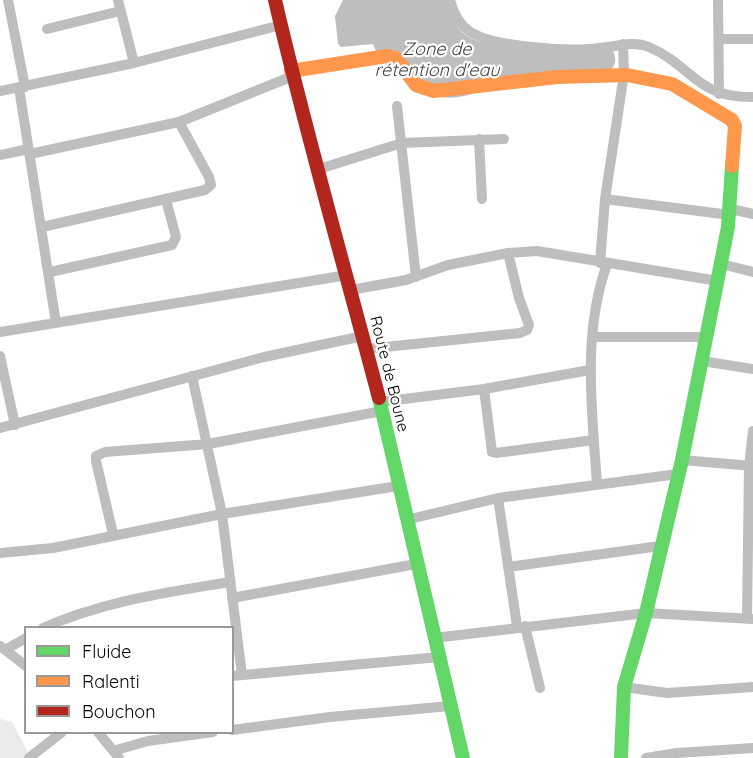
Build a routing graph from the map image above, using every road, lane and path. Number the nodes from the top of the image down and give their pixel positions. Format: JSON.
{"nodes":[{"id":1,"x":8,"y":0,"type":"edge"},
{"id":2,"x":275,"y":0,"type":"edge"},
{"id":3,"x":450,"y":0,"type":"edge"},
{"id":4,"x":718,"y":0,"type":"edge"},
{"id":5,"x":119,"y":6,"type":"edge"},
{"id":6,"x":281,"y":25,"type":"junction"},
{"id":7,"x":46,"y":29,"type":"dead end"},
{"id":8,"x":720,"y":39,"type":"junction"},
{"id":9,"x":753,"y":39,"type":"edge"},
{"id":10,"x":623,"y":44,"type":"junction"},
{"id":11,"x":134,"y":63,"type":"junction"},
{"id":12,"x":292,"y":74,"type":"junction"},
{"id":13,"x":624,"y":74,"type":"junction"},
{"id":14,"x":22,"y":87,"type":"junction"},
{"id":15,"x":0,"y":91,"type":"edge"},
{"id":16,"x":719,"y":94,"type":"junction"},
{"id":17,"x":753,"y":97,"type":"edge"},
{"id":18,"x":397,"y":106,"type":"dead end"},
{"id":19,"x":179,"y":122,"type":"junction"},
{"id":20,"x":480,"y":139,"type":"junction"},
{"id":21,"x":504,"y":139,"type":"dead end"},
{"id":22,"x":402,"y":143,"type":"junction"},
{"id":23,"x":30,"y":152,"type":"junction"},
{"id":24,"x":0,"y":155,"type":"edge"},
{"id":25,"x":319,"y":169,"type":"junction"},
{"id":26,"x":482,"y":199,"type":"dead end"},
{"id":27,"x":605,"y":199,"type":"junction"},
{"id":28,"x":166,"y":200,"type":"junction"},
{"id":29,"x":731,"y":212,"type":"junction"},
{"id":30,"x":753,"y":214,"type":"edge"},
{"id":31,"x":42,"y":227,"type":"junction"},
{"id":32,"x":508,"y":254,"type":"junction"},
{"id":33,"x":604,"y":263,"type":"junction"},
{"id":34,"x":721,"y":264,"type":"junction"},
{"id":35,"x":50,"y":272,"type":"junction"},
{"id":36,"x":753,"y":272,"type":"edge"},
{"id":37,"x":347,"y":275,"type":"junction"},
{"id":38,"x":416,"y":277,"type":"junction"},
{"id":39,"x":718,"y":281,"type":"junction"},
{"id":40,"x":351,"y":290,"type":"junction"},
{"id":41,"x":56,"y":323,"type":"junction"},
{"id":42,"x":0,"y":332,"type":"edge"},
{"id":43,"x":592,"y":337,"type":"junction"},
{"id":44,"x":706,"y":337,"type":"junction"},
{"id":45,"x":365,"y":343,"type":"junction"},
{"id":46,"x":0,"y":356,"type":"edge"},
{"id":47,"x":702,"y":361,"type":"junction"},
{"id":48,"x":753,"y":369,"type":"edge"},
{"id":49,"x":590,"y":370,"type":"junction"},
{"id":50,"x":192,"y":376,"type":"junction"},
{"id":51,"x":484,"y":389,"type":"junction"},
{"id":52,"x":381,"y":406,"type":"junction"},
{"id":53,"x":15,"y":425,"type":"junction"},
{"id":54,"x":0,"y":428,"type":"edge"},
{"id":55,"x":753,"y":431,"type":"edge"},
{"id":56,"x":594,"y":440,"type":"junction"},
{"id":57,"x":208,"y":444,"type":"junction"},
{"id":58,"x":682,"y":460,"type":"junction"},
{"id":59,"x":751,"y":466,"type":"edge"},
{"id":60,"x":678,"y":474,"type":"junction"},
{"id":61,"x":597,"y":483,"type":"junction"},
{"id":62,"x":398,"y":486,"type":"junction"},
{"id":63,"x":498,"y":498,"type":"junction"},
{"id":64,"x":222,"y":514,"type":"junction"},
{"id":65,"x":406,"y":520,"type":"junction"},
{"id":66,"x":113,"y":534,"type":"junction"},
{"id":67,"x":660,"y":546,"type":"junction"},
{"id":68,"x":0,"y":553,"type":"edge"},
{"id":69,"x":416,"y":564,"type":"junction"},
{"id":70,"x":508,"y":567,"type":"junction"},
{"id":71,"x":229,"y":582,"type":"junction"},
{"id":72,"x":232,"y":598,"type":"junction"},
{"id":73,"x":646,"y":613,"type":"junction"},
{"id":74,"x":750,"y":619,"type":"edge"},
{"id":75,"x":45,"y":626,"type":"edge"},
{"id":76,"x":234,"y":626,"type":"edge"},
{"id":77,"x":521,"y":626,"type":"junction"},
{"id":78,"x":234,"y":629,"type":"edge"},
{"id":79,"x":434,"y":638,"type":"junction"},
{"id":80,"x":24,"y":639,"type":"edge"},
{"id":81,"x":3,"y":648,"type":"edge"},
{"id":82,"x":439,"y":657,"type":"junction"},
{"id":83,"x":24,"y":664,"type":"edge"},
{"id":84,"x":237,"y":676,"type":"edge"},
{"id":85,"x":624,"y":687,"type":"junction"},
{"id":86,"x":753,"y":687,"type":"edge"},
{"id":87,"x":540,"y":688,"type":"dead end"},
{"id":88,"x":450,"y":706,"type":"junction"},
{"id":89,"x":234,"y":730,"type":"edge"},
{"id":90,"x":59,"y":734,"type":"edge"},
{"id":91,"x":100,"y":734,"type":"edge"},
{"id":92,"x":199,"y":734,"type":"edge"},
{"id":93,"x":753,"y":748,"type":"edge"},
{"id":94,"x":116,"y":754,"type":"edge"},
{"id":95,"x":29,"y":758,"type":"edge"},
{"id":96,"x":463,"y":758,"type":"edge"},
{"id":97,"x":621,"y":758,"type":"edge"},
{"id":98,"x":646,"y":758,"type":"edge"}],
"edges":[{"from":1,"to":14,"type":"street"},
{"from":2,"to":6,"type":"street","name":"Route de Boune"},
{"from":3,"to":10,"type":"street"},
{"from":4,"to":8,"type":"street"},
{"from":5,"to":7,"type":"street"},
{"from":5,"to":11,"type":"street"},
{"from":6,"to":11,"type":"street"},
{"from":6,"to":12,"type":"street","name":"Route de Boune"},
{"from":8,"to":9,"type":"street"},
{"from":8,"to":16,"type":"street"},
{"from":10,"to":13,"type":"street"},
{"from":10,"to":16,"type":"street"},
{"from":11,"to":14,"type":"street"},
{"from":12,"to":13,"type":"street"},
{"from":12,"to":19,"type":"street"},
{"from":12,"to":25,"type":"street","name":"Route de Boune"},
{"from":13,"to":27,"type":"street"},
{"from":13,"to":29,"type":"street"},
{"from":14,"to":15,"type":"street"},
{"from":14,"to":23,"type":"street"},
{"from":16,"to":17,"type":"street"},
{"from":18,"to":22,"type":"street"},
{"from":19,"to":23,"type":"street"},
{"from":19,"to":28,"type":"street"},
{"from":20,"to":21,"type":"street"},
{"from":20,"to":22,"type":"street"},
{"from":20,"to":26,"type":"street"},
{"from":22,"to":25,"type":"street"},
{"from":22,"to":38,"type":"street"},
{"from":23,"to":24,"type":"street"},
{"from":23,"to":31,"type":"street"},
{"from":25,"to":37,"type":"street","name":"Route de Boune"},
{"from":27,"to":29,"type":"street"},
{"from":27,"to":33,"type":"street"},
{"from":28,"to":31,"type":"street"},
{"from":28,"to":35,"type":"street"},
{"from":29,"to":30,"type":"street"},
{"from":29,"to":34,"type":"street"},
{"from":31,"to":35,"type":"street"},
{"from":32,"to":33,"type":"street"},
{"from":32,"to":38,"type":"street"},
{"from":32,"to":45,"type":"street"},
{"from":33,"to":39,"type":"street"},
{"from":33,"to":43,"type":"street"},
{"from":34,"to":36,"type":"street"},
{"from":34,"to":39,"type":"street"},
{"from":35,"to":41,"type":"street"},
{"from":37,"to":40,"type":"street","name":"Route de Boune"},
{"from":37,"to":41,"type":"street"},
{"from":38,"to":40,"type":"street"},
{"from":39,"to":44,"type":"street"},
{"from":40,"to":45,"type":"street","name":"Route de Boune"},
{"from":41,"to":42,"type":"street"},
{"from":43,"to":44,"type":"street"},
{"from":43,"to":49,"type":"street"},
{"from":44,"to":47,"type":"street"},
{"from":45,"to":50,"type":"street"},
{"from":45,"to":52,"type":"street","name":"Route de Boune"},
{"from":46,"to":53,"type":"street"},
{"from":47,"to":48,"type":"street"},
{"from":47,"to":58,"type":"street"},
{"from":49,"to":51,"type":"street"},
{"from":49,"to":56,"type":"street"},
{"from":50,"to":53,"type":"street"},
{"from":50,"to":57,"type":"street"},
{"from":51,"to":52,"type":"street"},
{"from":51,"to":56,"type":"street"},
{"from":52,"to":57,"type":"street"},
{"from":52,"to":62,"type":"street","name":"Route de Boune"},
{"from":53,"to":54,"type":"street"},
{"from":55,"to":59,"type":"street"},
{"from":56,"to":61,"type":"street"},
{"from":57,"to":64,"type":"street"},
{"from":57,"to":66,"type":"street"},
{"from":58,"to":59,"type":"street"},
{"from":58,"to":60,"type":"street"},
{"from":59,"to":74,"type":"street"},
{"from":60,"to":61,"type":"street"},
{"from":60,"to":67,"type":"street"},
{"from":61,"to":63,"type":"street"},
{"from":62,"to":64,"type":"street"},
{"from":62,"to":65,"type":"street","name":"Route de Boune"},
{"from":63,"to":65,"type":"street"},
{"from":63,"to":70,"type":"street"},
{"from":64,"to":66,"type":"street"},
{"from":64,"to":71,"type":"street"},
{"from":65,"to":69,"type":"street","name":"Route de Boune"},
{"from":66,"to":68,"type":"street"},
{"from":67,"to":70,"type":"street"},
{"from":67,"to":73,"type":"street"},
{"from":69,"to":72,"type":"street"},
{"from":69,"to":79,"type":"street","name":"Route de Boune"},
{"from":70,"to":77,"type":"street"},
{"from":71,"to":72,"type":"street"},
{"from":71,"to":75,"type":"street"},
{"from":72,"to":76,"type":"street"},
{"from":73,"to":74,"type":"street"},
{"from":73,"to":77,"type":"street"},
{"from":73,"to":85,"type":"street"},
{"from":77,"to":79,"type":"street"},
{"from":77,"to":87,"type":"street"},
{"from":78,"to":84,"type":"street"},
{"from":79,"to":82,"type":"street","name":"Route de Boune"},
{"from":80,"to":81,"type":"street"},
{"from":81,"to":83,"type":"street"},
{"from":82,"to":84,"type":"street"},
{"from":82,"to":88,"type":"street","name":"Route de Boune"},
{"from":85,"to":86,"type":"street"},
{"from":85,"to":97,"type":"street"},
{"from":88,"to":89,"type":"street"},
{"from":88,"to":96,"type":"street","name":"Route de Boune"},
{"from":90,"to":95,"type":"street"},
{"from":91,"to":94,"type":"street"},
{"from":92,"to":94,"type":"street"},
{"from":93,"to":98,"type":"street"}]}
